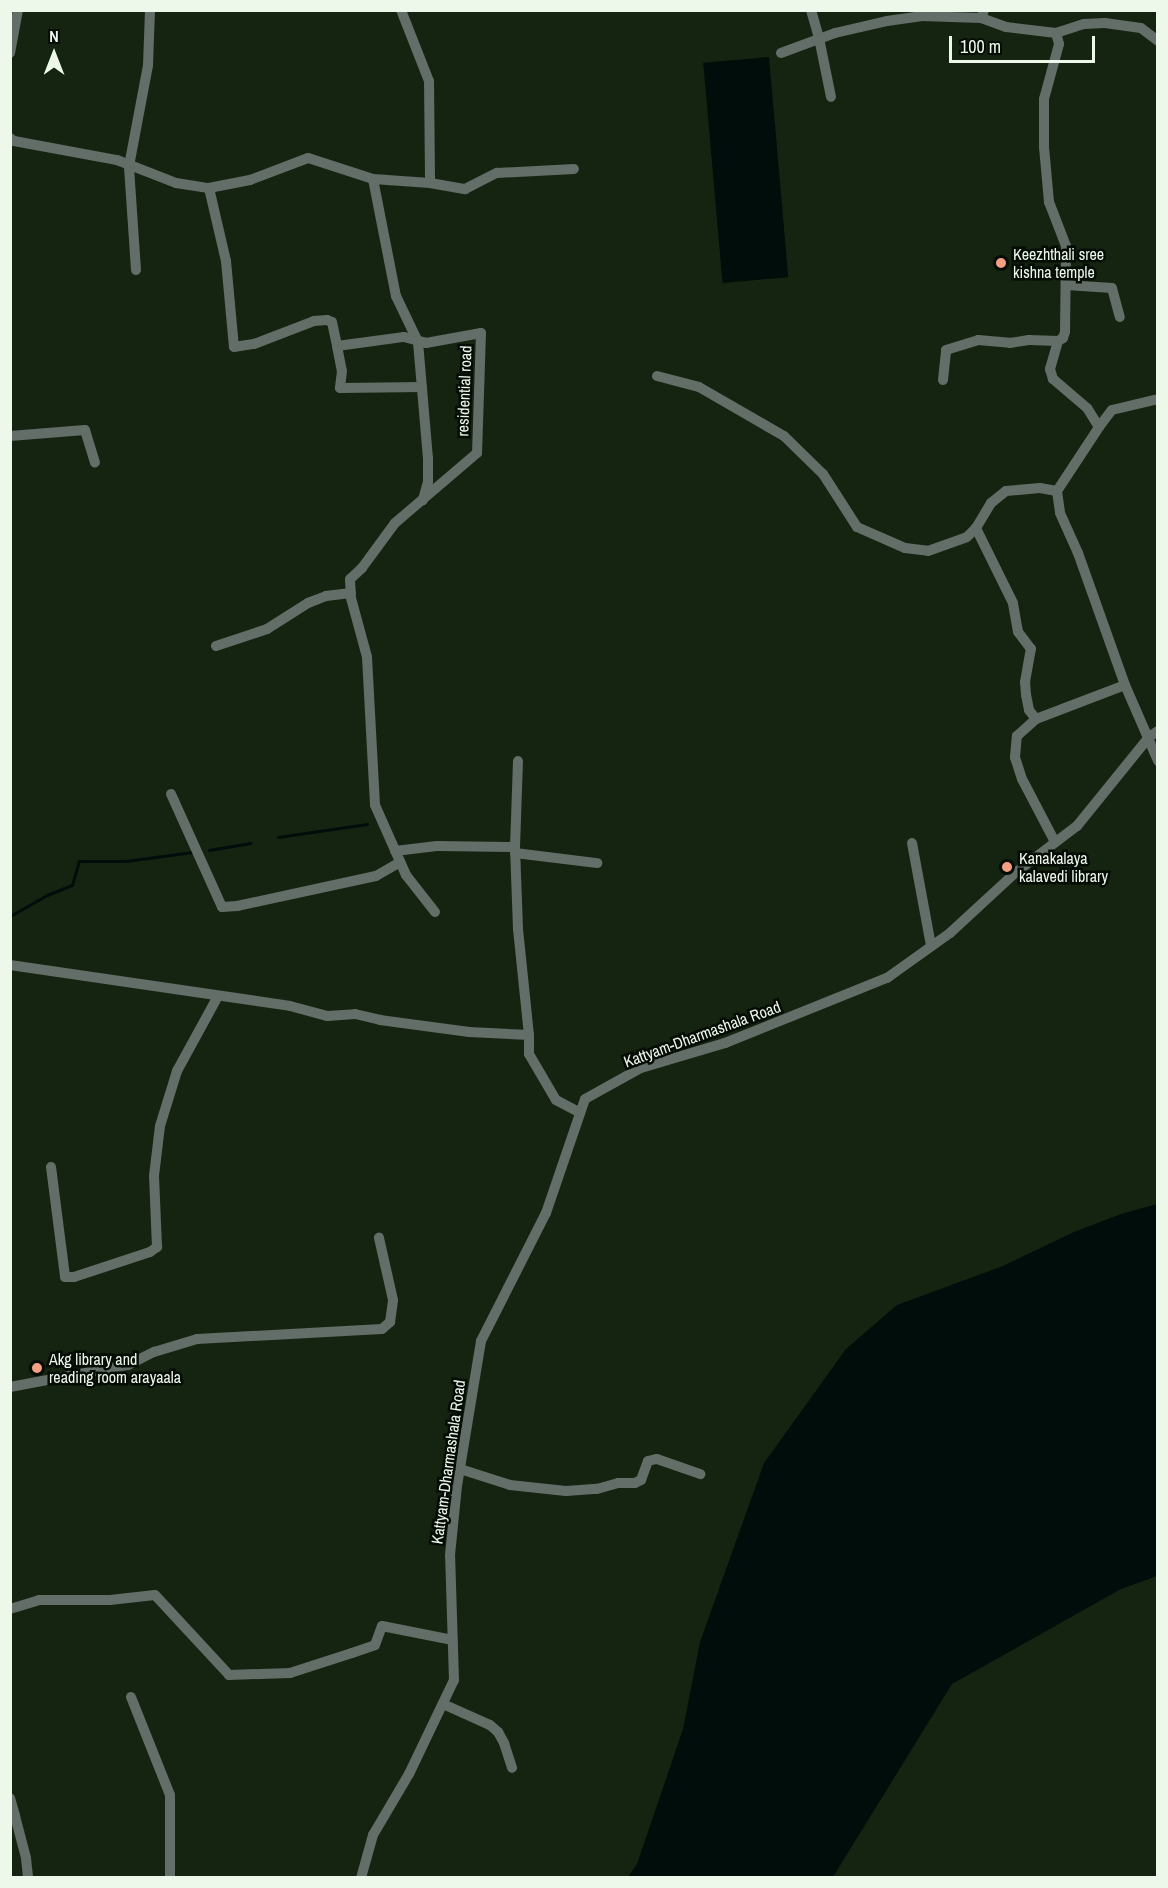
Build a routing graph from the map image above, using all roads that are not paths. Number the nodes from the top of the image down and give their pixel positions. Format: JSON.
{"nodes":[{"id":1,"x":18,"y":10,"type":"edge"},
{"id":2,"x":150,"y":10,"type":"edge"},
{"id":3,"x":401,"y":10,"type":"edge"},
{"id":4,"x":811,"y":10,"type":"edge"},
{"id":5,"x":982,"y":14,"type":"edge"},
{"id":6,"x":1056,"y":33,"type":"junction"},
{"id":7,"x":819,"y":38,"type":"junction"},
{"id":8,"x":1158,"y":41,"type":"edge"},
{"id":9,"x":10,"y":53,"type":"edge"},
{"id":10,"x":781,"y":53,"type":"dead end"},
{"id":11,"x":831,"y":97,"type":"dead end"},
{"id":12,"x":10,"y":138,"type":"edge"},
{"id":13,"x":129,"y":166,"type":"junction"},
{"id":14,"x":574,"y":168,"type":"dead end"},
{"id":15,"x":373,"y":179,"type":"junction"},
{"id":16,"x":429,"y":183,"type":"junction"},
{"id":17,"x":209,"y":188,"type":"junction"},
{"id":18,"x":136,"y":270,"type":"dead end"},
{"id":19,"x":1066,"y":285,"type":"junction"},
{"id":20,"x":1120,"y":316,"type":"dead end"},
{"id":21,"x":1058,"y":341,"type":"junction"},
{"id":22,"x":418,"y":342,"type":"junction"},
{"id":23,"x":337,"y":346,"type":"junction"},
{"id":24,"x":657,"y":376,"type":"dead end"},
{"id":25,"x":943,"y":380,"type":"dead end"},
{"id":26,"x":422,"y":387,"type":"junction"},
{"id":27,"x":1158,"y":399,"type":"edge"},
{"id":28,"x":1099,"y":427,"type":"junction"},
{"id":29,"x":10,"y":436,"type":"edge"},
{"id":30,"x":95,"y":462,"type":"dead end"},
{"id":31,"x":1057,"y":491,"type":"junction"},
{"id":32,"x":423,"y":500,"type":"junction"},
{"id":33,"x":976,"y":528,"type":"junction"},
{"id":34,"x":351,"y":593,"type":"junction"},
{"id":35,"x":216,"y":646,"type":"dead end"},
{"id":36,"x":1125,"y":685,"type":"junction"},
{"id":37,"x":1036,"y":719,"type":"junction"},
{"id":38,"x":1153,"y":734,"type":"edge"},
{"id":39,"x":518,"y":760,"type":"dead end"},
{"id":40,"x":1158,"y":761,"type":"edge"},
{"id":41,"x":171,"y":794,"type":"dead end"},
{"id":42,"x":1055,"y":842,"type":"junction"},
{"id":43,"x":912,"y":843,"type":"dead end"},
{"id":44,"x":515,"y":850,"type":"junction"},
{"id":45,"x":395,"y":851,"type":"junction"},
{"id":46,"x":400,"y":862,"type":"junction"},
{"id":47,"x":597,"y":863,"type":"dead end"},
{"id":48,"x":435,"y":912,"type":"dead end"},
{"id":49,"x":931,"y":946,"type":"junction"},
{"id":50,"x":10,"y":965,"type":"edge"},
{"id":51,"x":218,"y":996,"type":"junction"},
{"id":52,"x":530,"y":1035,"type":"junction"},
{"id":53,"x":580,"y":1113,"type":"junction"},
{"id":54,"x":51,"y":1167,"type":"dead end"},
{"id":55,"x":379,"y":1238,"type":"dead end"},
{"id":56,"x":10,"y":1387,"type":"edge"},
{"id":57,"x":460,"y":1469,"type":"junction"},
{"id":58,"x":700,"y":1474,"type":"dead end"},
{"id":59,"x":10,"y":1609,"type":"edge"},
{"id":60,"x":453,"y":1640,"type":"junction"},
{"id":61,"x":130,"y":1697,"type":"dead end"},
{"id":62,"x":442,"y":1704,"type":"junction"},
{"id":63,"x":512,"y":1768,"type":"dead end"},
{"id":64,"x":10,"y":1798,"type":"edge"},
{"id":65,"x":13,"y":1816,"type":"edge"},
{"id":66,"x":28,"y":1878,"type":"edge"},
{"id":67,"x":170,"y":1878,"type":"edge"},
{"id":68,"x":361,"y":1878,"type":"edge"}],
"edges":[{"from":1,"to":9,"type":"street"},
{"from":2,"to":13,"type":"street"},
{"from":3,"to":16,"type":"street"},
{"from":4,"to":7,"type":"street"},
{"from":5,"to":6,"type":"street"},
{"from":5,"to":7,"type":"street"},
{"from":6,"to":8,"type":"street"},
{"from":6,"to":19,"type":"street"},
{"from":7,"to":10,"type":"street"},
{"from":7,"to":11,"type":"street"},
{"from":12,"to":13,"type":"street"},
{"from":13,"to":17,"type":"street"},
{"from":13,"to":18,"type":"street"},
{"from":14,"to":16,"type":"street"},
{"from":15,"to":16,"type":"street"},
{"from":15,"to":17,"type":"street"},
{"from":15,"to":22,"type":"street"},
{"from":17,"to":23,"type":"street"},
{"from":19,"to":20,"type":"street"},
{"from":19,"to":21,"type":"street"},
{"from":21,"to":25,"type":"street"},
{"from":21,"to":28,"type":"street"},
{"from":22,"to":23,"type":"street","name":"residential road"},
{"from":22,"to":26,"type":"street"},
{"from":22,"to":32,"type":"street","name":"residential road"},
{"from":23,"to":26,"type":"street"},
{"from":24,"to":33,"type":"street"},
{"from":26,"to":32,"type":"street"},
{"from":27,"to":28,"type":"street"},
{"from":28,"to":31,"type":"street"},
{"from":29,"to":30,"type":"street"},
{"from":31,"to":33,"type":"street"},
{"from":31,"to":36,"type":"street"},
{"from":32,"to":34,"type":"street","name":"residential road"},
{"from":33,"to":37,"type":"street"},
{"from":34,"to":35,"type":"street"},
{"from":34,"to":45,"type":"street"},
{"from":36,"to":37,"type":"street"},
{"from":36,"to":38,"type":"street"},
{"from":37,"to":42,"type":"street"},
{"from":38,"to":40,"type":"street"},
{"from":38,"to":42,"type":"street","name":"Kattyam-Dharmashala Road"},
{"from":39,"to":44,"type":"street"},
{"from":41,"to":46,"type":"street"},
{"from":42,"to":49,"type":"street","name":"Kattyam-Dharmashala Road"},
{"from":43,"to":49,"type":"street"},
{"from":44,"to":45,"type":"street"},
{"from":44,"to":47,"type":"street"},
{"from":44,"to":52,"type":"street"},
{"from":45,"to":46,"type":"street"},
{"from":46,"to":48,"type":"street"},
{"from":49,"to":53,"type":"street","name":"Kattyam-Dharmashala Road"},
{"from":50,"to":51,"type":"street"},
{"from":51,"to":52,"type":"street"},
{"from":51,"to":54,"type":"street"},
{"from":52,"to":53,"type":"street"},
{"from":53,"to":57,"type":"street","name":"Kattyam-Dharmashala Road"},
{"from":55,"to":56,"type":"street"},
{"from":57,"to":58,"type":"street"},
{"from":57,"to":60,"type":"street","name":"Kattyam-Dharmashala Road"},
{"from":59,"to":60,"type":"street"},
{"from":60,"to":62,"type":"street","name":"Kattyam-Dharmashala Road"},
{"from":61,"to":67,"type":"street"},
{"from":62,"to":63,"type":"street"},
{"from":62,"to":68,"type":"street","name":"Kattyam-Dharmashala Road"},
{"from":64,"to":65,"type":"street"},
{"from":65,"to":66,"type":"street"}]}
